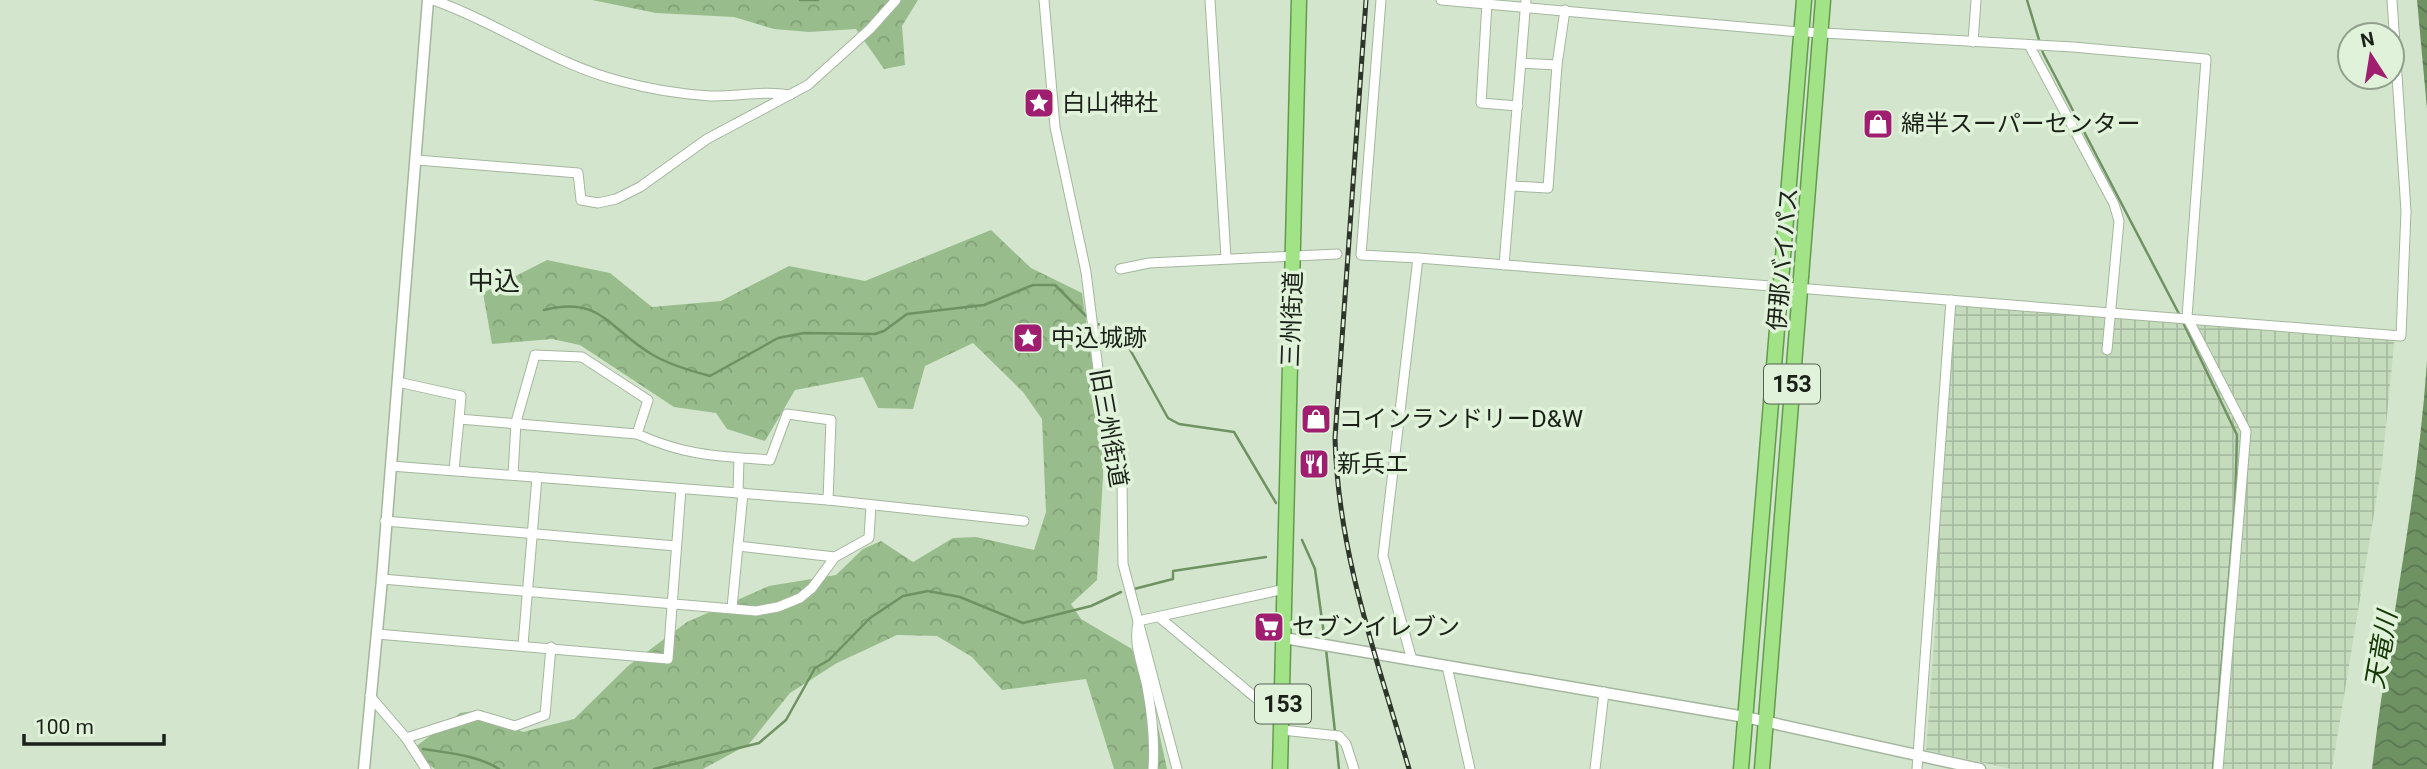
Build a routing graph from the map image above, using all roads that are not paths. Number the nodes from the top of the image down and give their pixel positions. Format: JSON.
{"nodes":[{"id":1,"x":430,"y":0,"type":"edge"},
{"id":2,"x":896,"y":0,"type":"edge"},
{"id":3,"x":1044,"y":0,"type":"edge"},
{"id":4,"x":1052,"y":0,"type":"edge"},
{"id":5,"x":1210,"y":0,"type":"edge"},
{"id":6,"x":1299,"y":0,"type":"edge"},
{"id":7,"x":1381,"y":0,"type":"edge"},
{"id":8,"x":1441,"y":0,"type":"edge"},
{"id":9,"x":1804,"y":0,"type":"edge"},
{"id":10,"x":1823,"y":0,"type":"edge"},
{"id":11,"x":1976,"y":0,"type":"edge"},
{"id":12,"x":2392,"y":0,"type":"edge"},
{"id":13,"x":1487,"y":3,"type":"junction"},
{"id":14,"x":1525,"y":3,"type":"edge"},
{"id":15,"x":1565,"y":10,"type":"junction"},
{"id":16,"x":1802,"y":32,"type":"junction"},
{"id":17,"x":1821,"y":33,"type":"junction"},
{"id":18,"x":1973,"y":43,"type":"junction"},
{"id":19,"x":2031,"y":45,"type":"junction"},
{"id":20,"x":1521,"y":63,"type":"junction"},
{"id":21,"x":1557,"y":65,"type":"junction"},
{"id":22,"x":791,"y":95,"type":"junction"},
{"id":23,"x":1518,"y":106,"type":"junction"},
{"id":24,"x":417,"y":160,"type":"junction"},
{"id":25,"x":1513,"y":186,"type":"junction"},
{"id":26,"x":1337,"y":254,"type":"dead end"},
{"id":27,"x":1294,"y":256,"type":"junction"},
{"id":28,"x":1226,"y":258,"type":"junction"},
{"id":29,"x":1418,"y":258,"type":"junction"},
{"id":30,"x":1504,"y":265,"type":"junction"},
{"id":31,"x":1120,"y":269,"type":"dead end"},
{"id":32,"x":1780,"y":287,"type":"junction"},
{"id":33,"x":1799,"y":287,"type":"junction"},
{"id":34,"x":1951,"y":300,"type":"junction"},
{"id":35,"x":2111,"y":312,"type":"junction"},
{"id":36,"x":2187,"y":317,"type":"junction"},
{"id":37,"x":2107,"y":351,"type":"dead end"},
{"id":38,"x":398,"y":382,"type":"junction"},
{"id":39,"x":459,"y":419,"type":"junction"},
{"id":40,"x":516,"y":422,"type":"junction"},
{"id":41,"x":637,"y":433,"type":"junction"},
{"id":42,"x":739,"y":458,"type":"junction"},
{"id":43,"x":391,"y":466,"type":"junction"},
{"id":44,"x":454,"y":470,"type":"junction"},
{"id":45,"x":513,"y":475,"type":"junction"},
{"id":46,"x":537,"y":477,"type":"junction"},
{"id":47,"x":681,"y":489,"type":"junction"},
{"id":48,"x":740,"y":493,"type":"junction"},
{"id":49,"x":828,"y":500,"type":"junction"},
{"id":50,"x":871,"y":506,"type":"junction"},
{"id":51,"x":385,"y":521,"type":"junction"},
{"id":52,"x":1024,"y":521,"type":"dead end"},
{"id":53,"x":533,"y":532,"type":"junction"},
{"id":54,"x":676,"y":546,"type":"junction"},
{"id":55,"x":738,"y":546,"type":"junction"},
{"id":56,"x":835,"y":557,"type":"junction"},
{"id":57,"x":382,"y":579,"type":"junction"},
{"id":58,"x":1285,"y":589,"type":"junction"},
{"id":59,"x":528,"y":590,"type":"junction"},
{"id":60,"x":673,"y":602,"type":"junction"},
{"id":61,"x":732,"y":608,"type":"junction"},
{"id":62,"x":1159,"y":617,"type":"junction"},
{"id":63,"x":1138,"y":621,"type":"junction"},
{"id":64,"x":377,"y":634,"type":"junction"},
{"id":65,"x":1284,"y":638,"type":"junction"},
{"id":66,"x":523,"y":645,"type":"junction"},
{"id":67,"x":551,"y":647,"type":"junction"},
{"id":68,"x":1412,"y":660,"type":"junction"},
{"id":69,"x":1447,"y":666,"type":"junction"},
{"id":70,"x":1604,"y":692,"type":"junction"},
{"id":71,"x":370,"y":696,"type":"junction"},
{"id":72,"x":1745,"y":716,"type":"junction"},
{"id":73,"x":1766,"y":721,"type":"junction"},
{"id":74,"x":1282,"y":725,"type":"junction"},
{"id":75,"x":406,"y":738,"type":"junction"},
{"id":76,"x":1919,"y":755,"type":"junction"},
{"id":77,"x":363,"y":769,"type":"edge"},
{"id":78,"x":426,"y":769,"type":"edge"},
{"id":79,"x":1153,"y":769,"type":"edge"},
{"id":80,"x":1177,"y":769,"type":"edge"},
{"id":81,"x":1280,"y":769,"type":"edge"},
{"id":82,"x":1354,"y":769,"type":"edge"},
{"id":83,"x":1470,"y":769,"type":"edge"},
{"id":84,"x":1595,"y":769,"type":"edge"},
{"id":85,"x":1741,"y":769,"type":"edge"},
{"id":86,"x":1762,"y":769,"type":"edge"},
{"id":87,"x":1917,"y":769,"type":"edge"},
{"id":88,"x":1980,"y":769,"type":"edge"},
{"id":89,"x":2218,"y":769,"type":"edge"}],
"edges":[{"from":1,"to":22,"type":"street"},
{"from":1,"to":24,"type":"street"},
{"from":2,"to":22,"type":"street"},
{"from":3,"to":4,"type":"street"},
{"from":3,"to":63,"type":"street","name":"旧三州街道"},
{"from":5,"to":28,"type":"street"},
{"from":6,"to":27,"type":"highway","name":"三州街道","number":"153"},
{"from":7,"to":29,"type":"street"},
{"from":8,"to":13,"type":"street"},
{"from":9,"to":16,"type":"highway","name":"伊那バイパス","number":"153"},
{"from":10,"to":17,"type":"highway","name":"伊那バイパス","number":"153"},
{"from":11,"to":18,"type":"street"},
{"from":12,"to":36,"type":"street"},
{"from":13,"to":14,"type":"street"},
{"from":13,"to":23,"type":"street"},
{"from":14,"to":15,"type":"street"},
{"from":14,"to":20,"type":"street"},
{"from":15,"to":16,"type":"street"},
{"from":15,"to":21,"type":"street"},
{"from":16,"to":17,"type":"street"},
{"from":16,"to":32,"type":"highway","name":"伊那バイパス","number":"153"},
{"from":17,"to":18,"type":"street"},
{"from":17,"to":33,"type":"highway","name":"伊那バイパス","number":"153"},
{"from":18,"to":19,"type":"street"},
{"from":19,"to":35,"type":"street"},
{"from":19,"to":36,"type":"street"},
{"from":20,"to":21,"type":"street"},
{"from":20,"to":23,"type":"street"},
{"from":21,"to":25,"type":"street"},
{"from":22,"to":24,"type":"street"},
{"from":23,"to":25,"type":"street"},
{"from":24,"to":38,"type":"street"},
{"from":25,"to":30,"type":"street"},
{"from":26,"to":27,"type":"street"},
{"from":27,"to":28,"type":"street"},
{"from":27,"to":58,"type":"highway","name":"三州街道","number":"153"},
{"from":28,"to":31,"type":"street"},
{"from":29,"to":30,"type":"street"},
{"from":29,"to":68,"type":"street"},
{"from":30,"to":32,"type":"street"},
{"from":32,"to":33,"type":"street"},
{"from":32,"to":72,"type":"highway","name":"伊那バイパス","number":"153"},
{"from":33,"to":34,"type":"street"},
{"from":33,"to":73,"type":"highway","name":"伊那バイパス","number":"153"},
{"from":34,"to":35,"type":"street"},
{"from":34,"to":76,"type":"street"},
{"from":35,"to":36,"type":"street"},
{"from":35,"to":37,"type":"street"},
{"from":36,"to":89,"type":"street"},
{"from":38,"to":39,"type":"street"},
{"from":38,"to":43,"type":"street"},
{"from":39,"to":40,"type":"street"},
{"from":39,"to":44,"type":"street"},
{"from":40,"to":41,"type":"street"},
{"from":40,"to":41,"type":"street"},
{"from":40,"to":45,"type":"street"},
{"from":41,"to":42,"type":"street"},
{"from":42,"to":48,"type":"street"},
{"from":42,"to":49,"type":"street"},
{"from":43,"to":44,"type":"street"},
{"from":43,"to":51,"type":"street"},
{"from":44,"to":45,"type":"street"},
{"from":45,"to":46,"type":"street"},
{"from":46,"to":47,"type":"street"},
{"from":46,"to":53,"type":"street"},
{"from":47,"to":48,"type":"street"},
{"from":47,"to":54,"type":"street"},
{"from":48,"to":49,"type":"street"},
{"from":48,"to":55,"type":"street"},
{"from":49,"to":50,"type":"street"},
{"from":50,"to":52,"type":"street"},
{"from":50,"to":56,"type":"street"},
{"from":51,"to":53,"type":"street"},
{"from":51,"to":57,"type":"street"},
{"from":53,"to":54,"type":"street"},
{"from":53,"to":59,"type":"street"},
{"from":54,"to":60,"type":"street"},
{"from":55,"to":56,"type":"street"},
{"from":55,"to":61,"type":"street"},
{"from":56,"to":61,"type":"street"},
{"from":57,"to":59,"type":"street"},
{"from":57,"to":64,"type":"street"},
{"from":58,"to":62,"type":"street"},
{"from":58,"to":65,"type":"highway","name":"三州街道","number":"153"},
{"from":59,"to":60,"type":"street"},
{"from":59,"to":66,"type":"street"},
{"from":60,"to":61,"type":"street"},
{"from":60,"to":67,"type":"street"},
{"from":62,"to":63,"type":"street"},
{"from":62,"to":74,"type":"street"},
{"from":63,"to":79,"type":"street"},
{"from":63,"to":80,"type":"street","name":"旧三州街道"},
{"from":64,"to":66,"type":"street"},
{"from":64,"to":71,"type":"street"},
{"from":65,"to":68,"type":"street"},
{"from":65,"to":74,"type":"highway","number":"153"},
{"from":66,"to":67,"type":"street"},
{"from":67,"to":75,"type":"street"},
{"from":68,"to":69,"type":"street"},
{"from":69,"to":70,"type":"street"},
{"from":69,"to":83,"type":"street"},
{"from":70,"to":72,"type":"street"},
{"from":70,"to":84,"type":"street"},
{"from":71,"to":75,"type":"street"},
{"from":71,"to":77,"type":"street"},
{"from":72,"to":73,"type":"street"},
{"from":72,"to":85,"type":"highway","name":"伊那バイパス","number":"153"},
{"from":73,"to":76,"type":"street"},
{"from":73,"to":86,"type":"highway","name":"伊那バイパス","number":"153"},
{"from":74,"to":81,"type":"highway","number":"153"},
{"from":74,"to":82,"type":"street"},
{"from":75,"to":78,"type":"street"},
{"from":76,"to":87,"type":"street"},
{"from":76,"to":88,"type":"street"}]}
